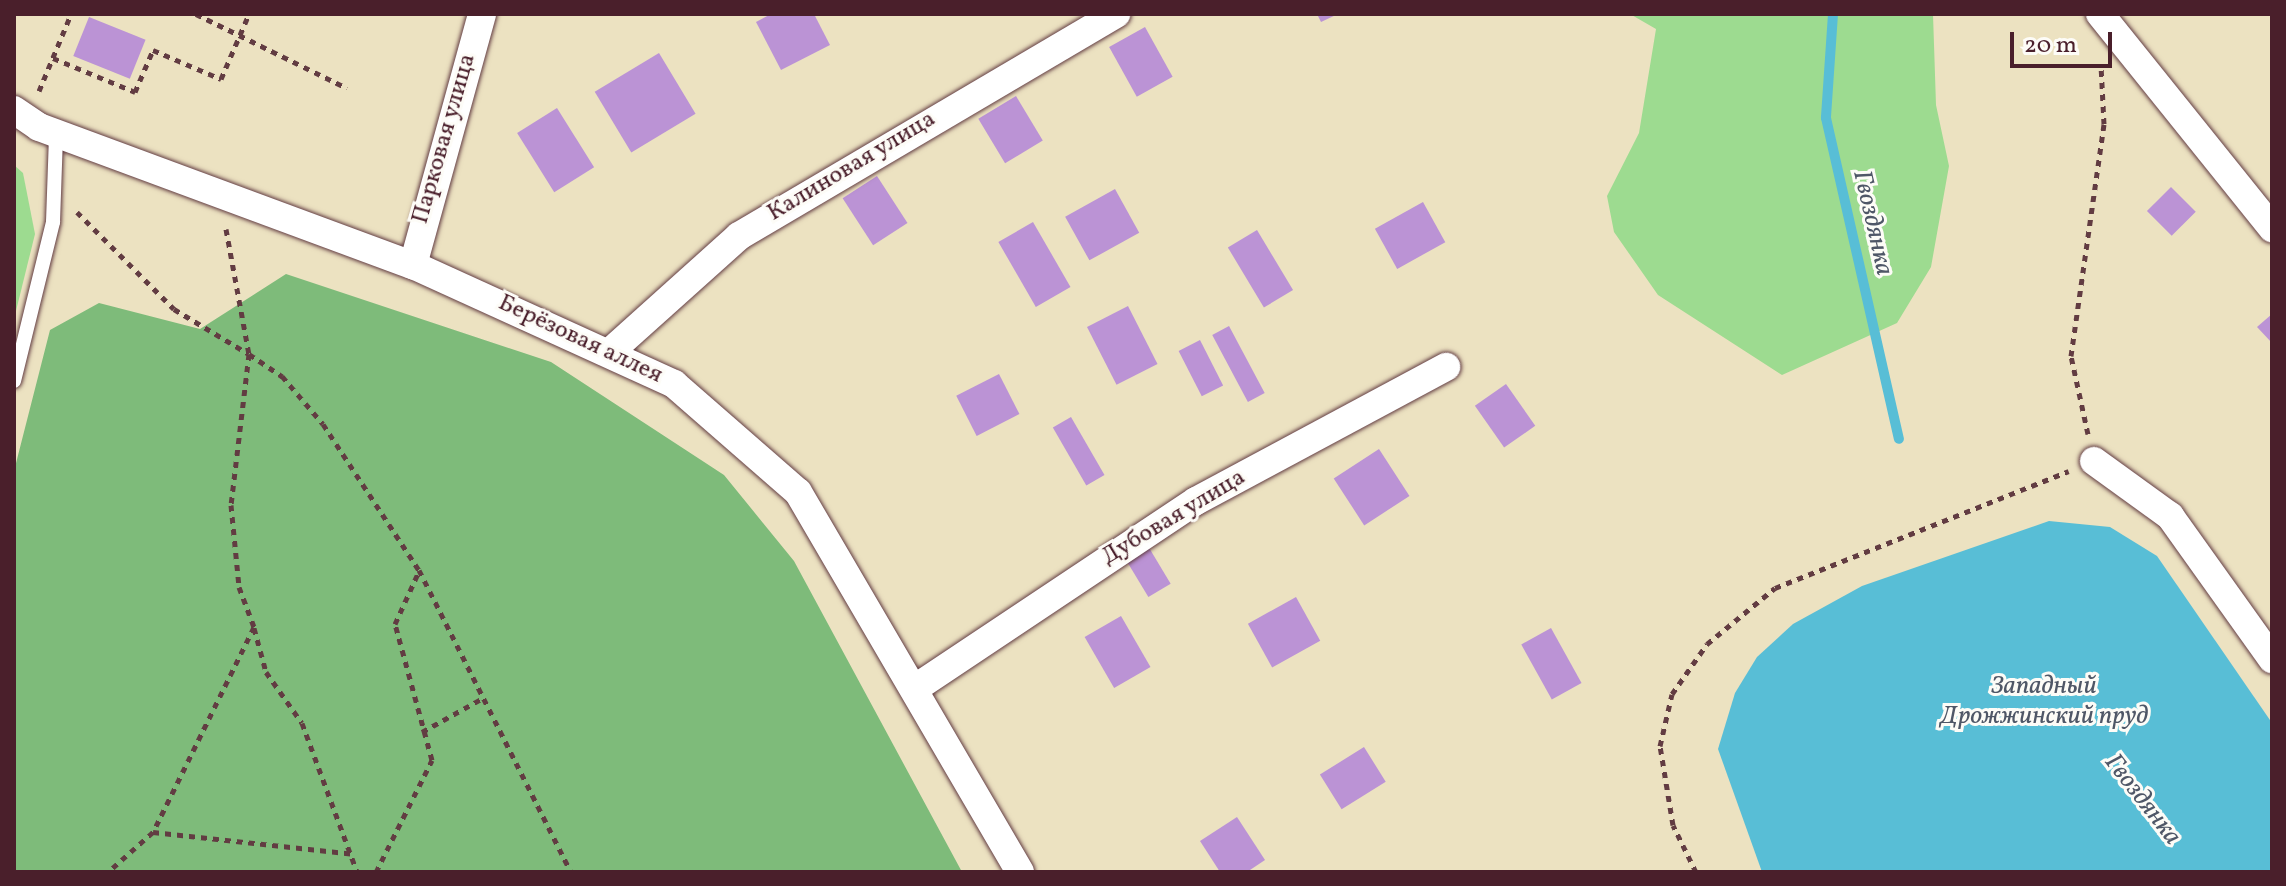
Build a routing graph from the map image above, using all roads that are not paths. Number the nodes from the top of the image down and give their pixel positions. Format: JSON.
{"nodes":[{"id":1,"x":482,"y":14,"type":"edge"},
{"id":2,"x":1116,"y":14,"type":"edge"},
{"id":3,"x":2100,"y":14,"type":"edge"},
{"id":4,"x":20,"y":115,"type":"edge"},
{"id":5,"x":56,"y":134,"type":"junction"},
{"id":6,"x":2272,"y":228,"type":"edge"},
{"id":7,"x":413,"y":265,"type":"junction"},
{"id":8,"x":611,"y":351,"type":"junction"},
{"id":9,"x":1446,"y":367,"type":"dead end"},
{"id":10,"x":14,"y":381,"type":"edge"},
{"id":11,"x":2094,"y":461,"type":"road end"},
{"id":12,"x":2272,"y":659,"type":"edge"},
{"id":13,"x":914,"y":689,"type":"junction"},
{"id":14,"x":1020,"y":872,"type":"edge"}],
"edges":[{"from":1,"to":7,"type":"street","name":"Парковая улица"},
{"from":2,"to":8,"type":"street","name":"Калиновая улица"},
{"from":3,"to":6,"type":"street"},
{"from":4,"to":5,"type":"street","name":"Берёзовая аллея"},
{"from":5,"to":7,"type":"street","name":"Берёзовая аллея"},
{"from":5,"to":10,"type":"lane"},
{"from":7,"to":8,"type":"street","name":"Берёзовая аллея"},
{"from":8,"to":13,"type":"street","name":"Берёзовая аллея"},
{"from":9,"to":13,"type":"street","name":"Дубовая улица"},
{"from":11,"to":12,"type":"street"},
{"from":13,"to":14,"type":"street","name":"Берёзовая аллея"}]}
